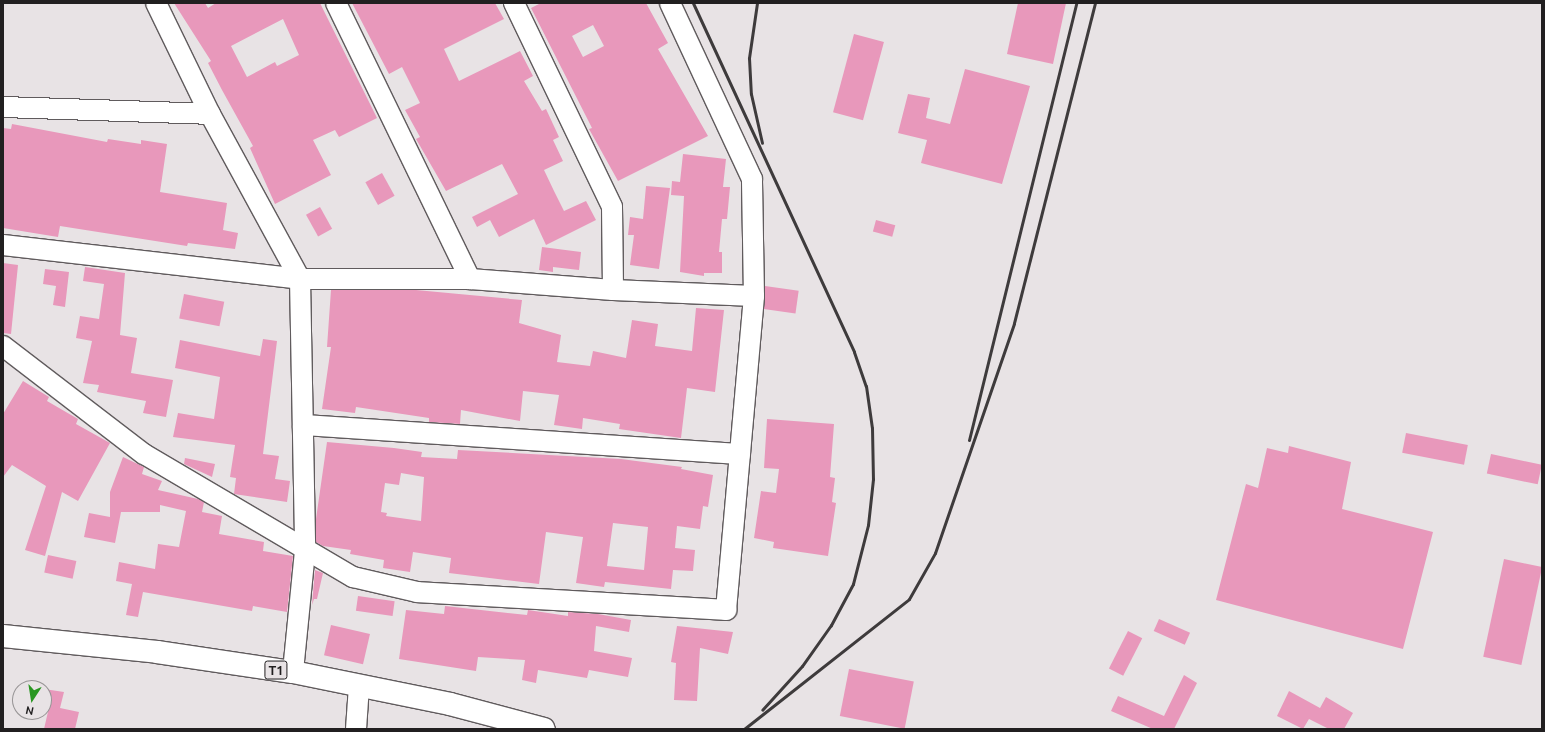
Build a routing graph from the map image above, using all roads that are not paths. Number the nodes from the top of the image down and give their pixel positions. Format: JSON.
{"nodes":[{"id":1,"x":156,"y":3,"type":"edge"},
{"id":2,"x":336,"y":3,"type":"edge"},
{"id":3,"x":514,"y":3,"type":"edge"},
{"id":4,"x":670,"y":3,"type":"edge"},
{"id":5,"x":3,"y":107,"type":"edge"},
{"id":6,"x":210,"y":114,"type":"junction"},
{"id":7,"x":3,"y":245,"type":"edge"},
{"id":8,"x":300,"y":279,"type":"junction"},
{"id":9,"x":470,"y":279,"type":"junction"},
{"id":10,"x":613,"y":290,"type":"junction"},
{"id":11,"x":754,"y":296,"type":"junction"},
{"id":12,"x":3,"y":346,"type":"edge"},
{"id":13,"x":303,"y":426,"type":"junction"},
{"id":14,"x":740,"y":454,"type":"junction"},
{"id":15,"x":305,"y":551,"type":"junction"},
{"id":16,"x":3,"y":636,"type":"edge"},
{"id":17,"x":293,"y":672,"type":"junction"},
{"id":18,"x":359,"y":686,"type":"junction"},
{"id":19,"x":356,"y":729,"type":"edge"},
{"id":20,"x":544,"y":729,"type":"edge"}],
"edges":[{"from":1,"to":6,"type":"street"},
{"from":2,"to":9,"type":"street"},
{"from":3,"to":10,"type":"street"},
{"from":4,"to":11,"type":"street"},
{"from":5,"to":6,"type":"street"},
{"from":6,"to":8,"type":"street"},
{"from":7,"to":8,"type":"street"},
{"from":8,"to":9,"type":"street"},
{"from":8,"to":13,"type":"street"},
{"from":9,"to":10,"type":"street"},
{"from":10,"to":11,"type":"street"},
{"from":11,"to":14,"type":"street"},
{"from":12,"to":15,"type":"street"},
{"from":13,"to":14,"type":"street"},
{"from":13,"to":15,"type":"street"},
{"from":14,"to":15,"type":"street"},
{"from":15,"to":17,"type":"street"},
{"from":16,"to":17,"type":"highway","number":"T1"},
{"from":17,"to":18,"type":"highway","number":"T1"},
{"from":18,"to":19,"type":"street"},
{"from":18,"to":20,"type":"highway","number":"T1"}]}
